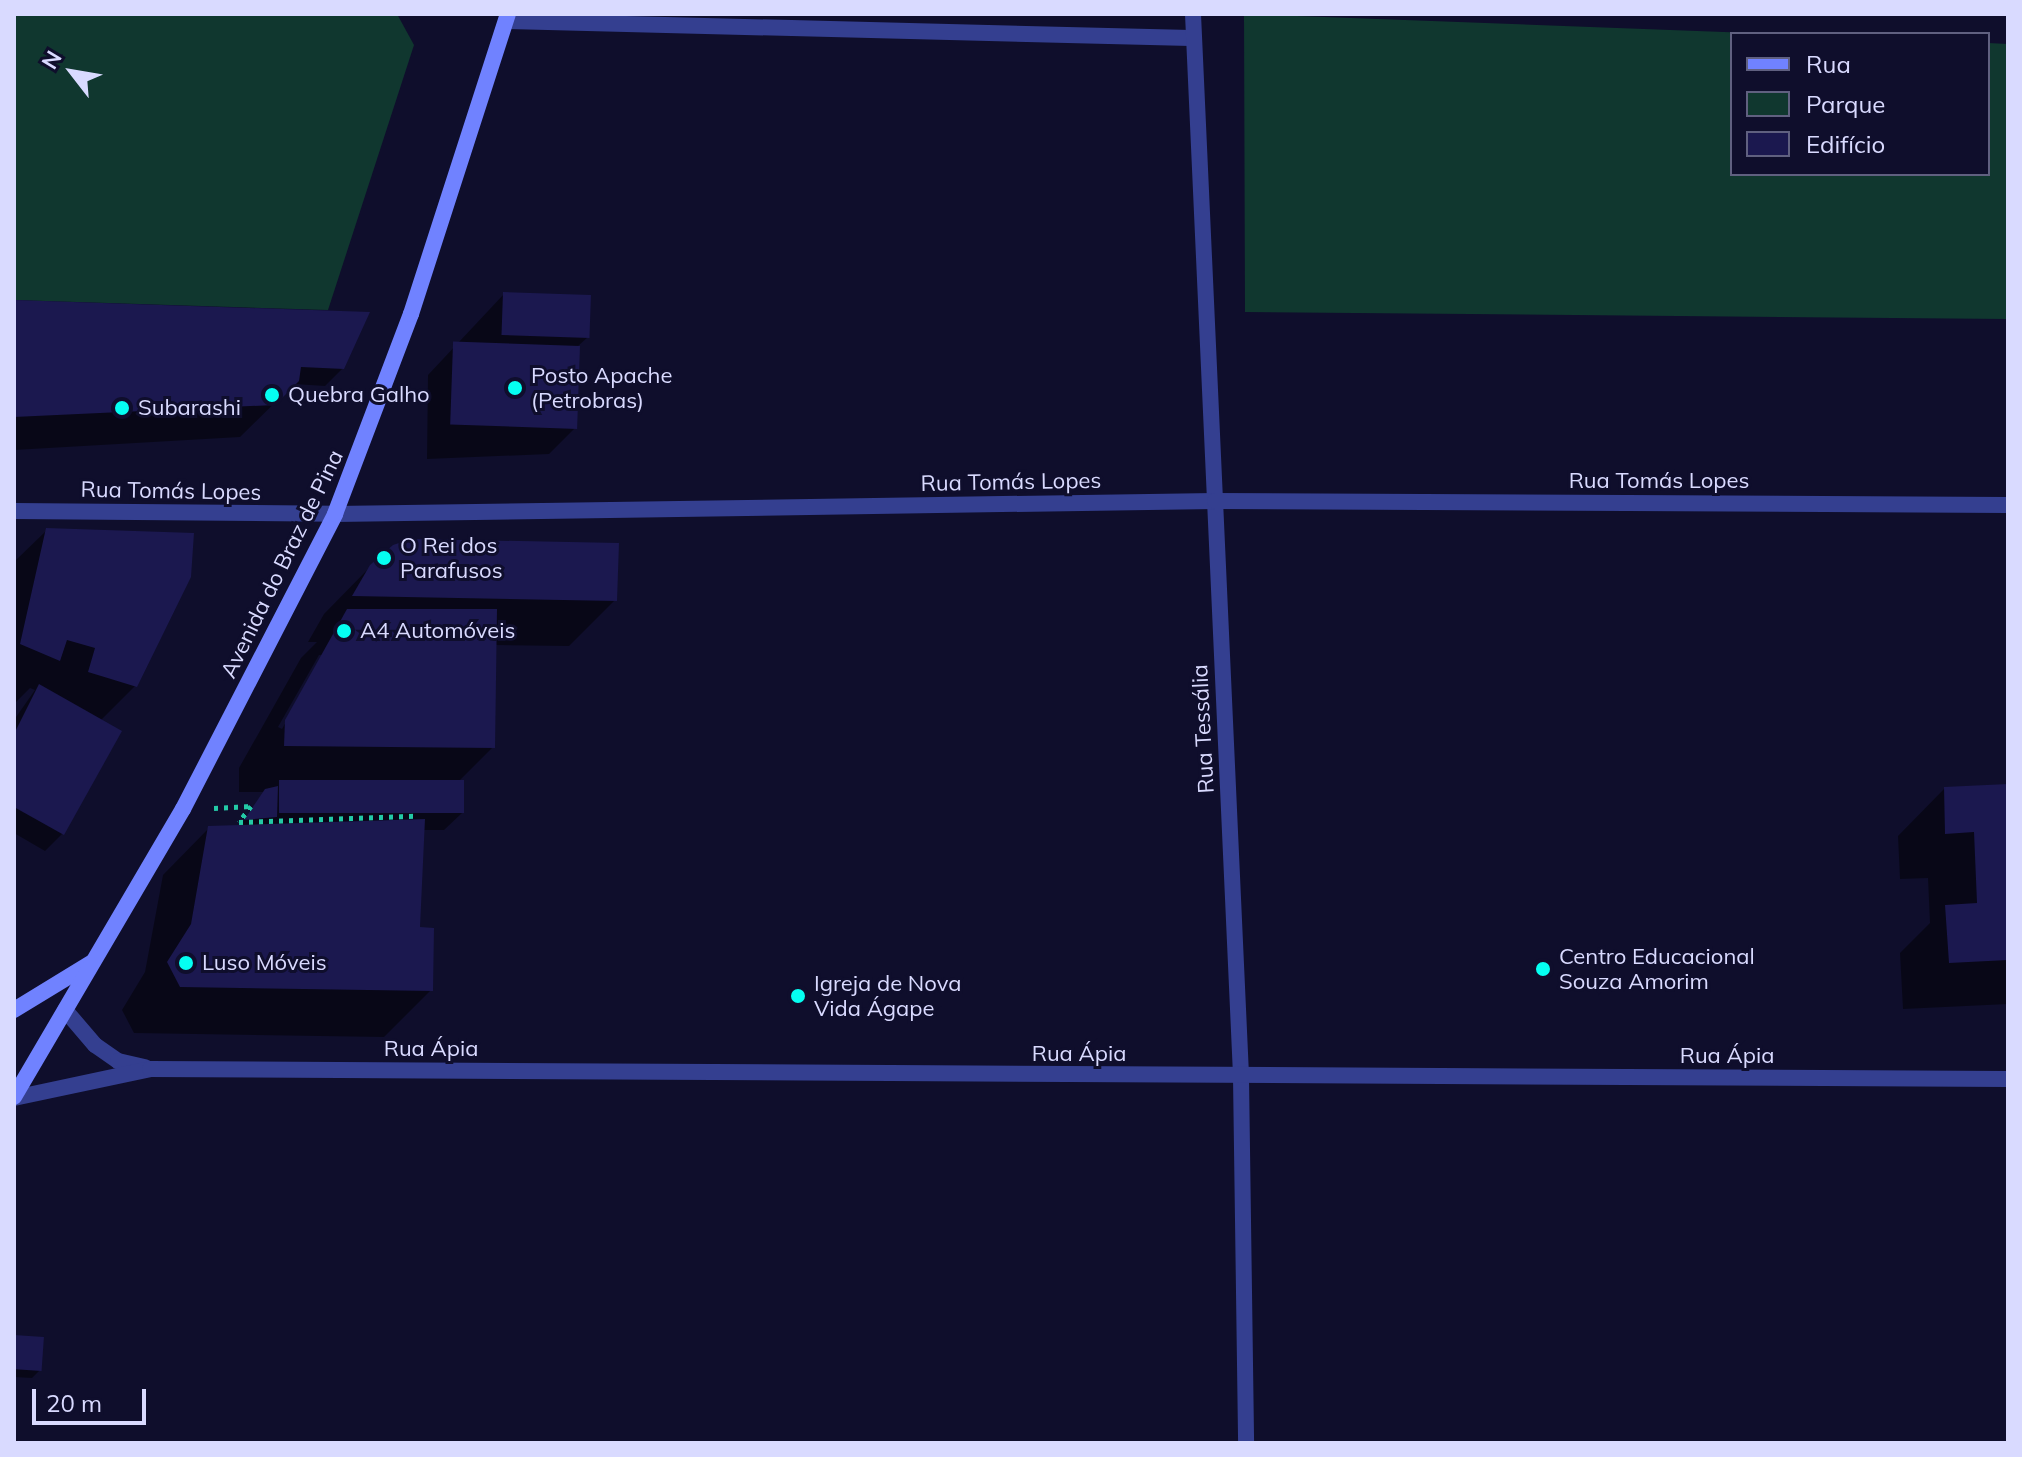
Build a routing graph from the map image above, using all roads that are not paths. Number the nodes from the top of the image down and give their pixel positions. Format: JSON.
{"nodes":[{"id":1,"x":1193,"y":14,"type":"edge"},
{"id":2,"x":507,"y":18,"type":"edge"},
{"id":3,"x":1191,"y":38,"type":"junction"},
{"id":4,"x":1215,"y":501,"type":"junction"},
{"id":5,"x":2008,"y":505,"type":"edge"},
{"id":6,"x":14,"y":511,"type":"edge"},
{"id":7,"x":335,"y":514,"type":"junction"},
{"id":8,"x":94,"y":961,"type":"junction"},
{"id":9,"x":14,"y":1010,"type":"edge"},
{"id":10,"x":65,"y":1010,"type":"junction"},
{"id":11,"x":150,"y":1069,"type":"junction"},
{"id":12,"x":1241,"y":1077,"type":"junction"},
{"id":13,"x":2008,"y":1079,"type":"edge"},
{"id":14,"x":14,"y":1098,"type":"edge"},
{"id":15,"x":1246,"y":1443,"type":"edge"}],
"edges":[{"from":1,"to":3,"type":"street","name":"Rua Tessália"},
{"from":2,"to":3,"type":"street"},
{"from":2,"to":7,"type":"main road","name":"Avenida do Braz de Pina"},
{"from":3,"to":4,"type":"street","name":"Rua Tessália"},
{"from":4,"to":5,"type":"street","name":"Rua Tomás Lopes"},
{"from":4,"to":7,"type":"street","name":"Rua Tomás Lopes"},
{"from":4,"to":12,"type":"street","name":"Rua Tessália"},
{"from":6,"to":7,"type":"street","name":"Rua Tomás Lopes"},
{"from":7,"to":8,"type":"main road","name":"Avenida do Braz de Pina"},
{"from":8,"to":9,"type":"main road"},
{"from":8,"to":10,"type":"main road","name":"Avenida do Braz de Pina"},
{"from":10,"to":11,"type":"street","name":"Rua Ápia"},
{"from":10,"to":14,"type":"main road","name":"Avenida do Braz de Pina"},
{"from":11,"to":12,"type":"street","name":"Rua Ápia"},
{"from":11,"to":14,"type":"street","name":"Rua Ápia"},
{"from":12,"to":13,"type":"street","name":"Rua Ápia"},
{"from":12,"to":15,"type":"street","name":"Rua Tessália"}]}
